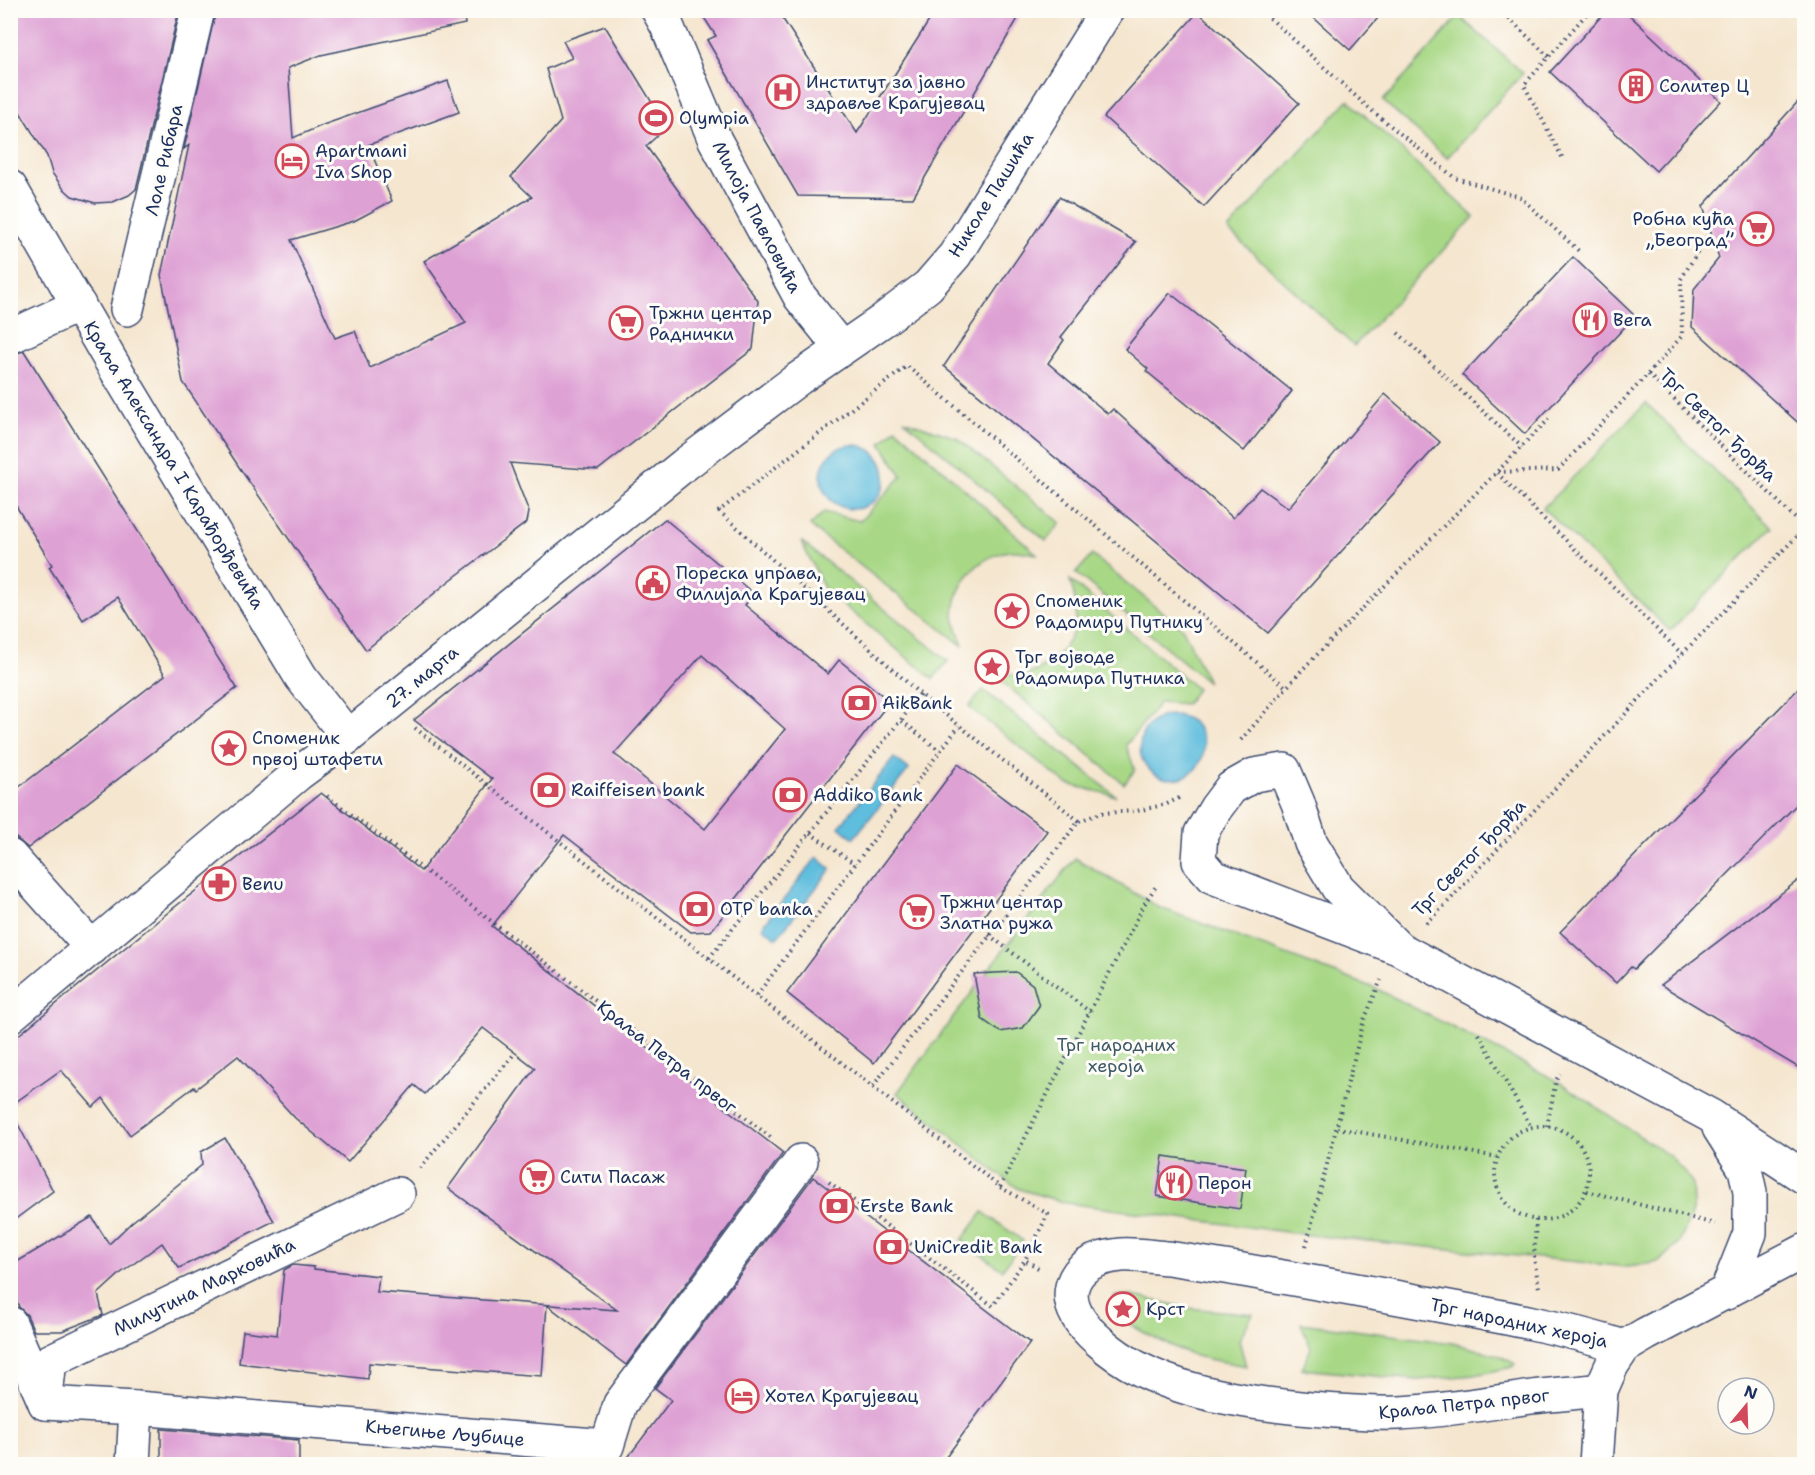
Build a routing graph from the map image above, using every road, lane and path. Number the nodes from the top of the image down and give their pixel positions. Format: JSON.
{"nodes":[{"id":1,"x":198,"y":10,"type":"edge"},
{"id":2,"x":1107,"y":10,"type":"edge"},
{"id":3,"x":1261,"y":10,"type":"edge"},
{"id":4,"x":1500,"y":10,"type":"edge"},
{"id":5,"x":1590,"y":10,"type":"edge"},
{"id":6,"x":662,"y":19,"type":"edge"},
{"id":7,"x":1549,"y":57,"type":"junction"},
{"id":8,"x":1562,"y":157,"type":"dead end"},
{"id":9,"x":10,"y":187,"type":"edge"},
{"id":10,"x":1707,"y":237,"type":"dead end"},
{"id":11,"x":1580,"y":252,"type":"dead end"},
{"id":12,"x":79,"y":305,"type":"junction"},
{"id":13,"x":127,"y":309,"type":"dead end"},
{"id":14,"x":1398,"y":333,"type":"dead end"},
{"id":15,"x":10,"y":338,"type":"edge"},
{"id":16,"x":841,"y":348,"type":"junction"},
{"id":17,"x":1648,"y":374,"type":"junction"},
{"id":18,"x":1549,"y":419,"type":"dead end"},
{"id":19,"x":1522,"y":447,"type":"junction"},
{"id":20,"x":1497,"y":472,"type":"junction"},
{"id":21,"x":1804,"y":528,"type":"edge"},
{"id":22,"x":1682,"y":654,"type":"junction"},
{"id":23,"x":1287,"y":688,"type":"junction"},
{"id":24,"x":921,"y":695,"type":"junction"},
{"id":25,"x":394,"y":699,"type":"junction"},
{"id":26,"x":902,"y":721,"type":"junction"},
{"id":27,"x":959,"y":726,"type":"junction"},
{"id":28,"x":348,"y":737,"type":"junction"},
{"id":29,"x":1236,"y":746,"type":"dead end"},
{"id":30,"x":940,"y":751,"type":"junction"},
{"id":31,"x":298,"y":774,"type":"junction"},
{"id":32,"x":1184,"y":796,"type":"dead end"},
{"id":33,"x":1079,"y":820,"type":"junction"},
{"id":34,"x":560,"y":832,"type":"dead end"},
{"id":35,"x":810,"y":833,"type":"junction"},
{"id":36,"x":555,"y":837,"type":"junction"},
{"id":37,"x":10,"y":856,"type":"edge"},
{"id":38,"x":855,"y":864,"type":"junction"},
{"id":39,"x":1157,"y":885,"type":"dead end"},
{"id":40,"x":989,"y":935,"type":"junction"},
{"id":41,"x":92,"y":948,"type":"junction"},
{"id":42,"x":1398,"y":948,"type":"junction"},
{"id":43,"x":709,"y":958,"type":"junction"},
{"id":44,"x":757,"y":995,"type":"junction"},
{"id":45,"x":1090,"y":1012,"type":"junction"},
{"id":46,"x":10,"y":1016,"type":"edge"},
{"id":47,"x":1479,"y":1033,"type":"dead end"},
{"id":48,"x":515,"y":1053,"type":"dead end"},
{"id":49,"x":1562,"y":1070,"type":"dead end"},
{"id":50,"x":873,"y":1086,"type":"junction"},
{"id":51,"x":1711,"y":1116,"type":"junction"},
{"id":52,"x":1547,"y":1126,"type":"junction"},
{"id":53,"x":1531,"y":1127,"type":"junction"},
{"id":54,"x":1337,"y":1128,"type":"junction"},
{"id":55,"x":1497,"y":1157,"type":"junction"},
{"id":56,"x":801,"y":1161,"type":"junction"},
{"id":57,"x":1804,"y":1177,"type":"edge"},
{"id":58,"x":1000,"y":1187,"type":"junction"},
{"id":59,"x":1587,"y":1191,"type":"junction"},
{"id":60,"x":398,"y":1194,"type":"joint"},
{"id":61,"x":1536,"y":1220,"type":"junction"},
{"id":62,"x":1750,"y":1233,"type":"junction"},
{"id":63,"x":1804,"y":1251,"type":"edge"},
{"id":64,"x":1025,"y":1260,"type":"junction"},
{"id":65,"x":1298,"y":1279,"type":"junction"},
{"id":66,"x":1072,"y":1287,"type":"junction"},
{"id":67,"x":1726,"y":1293,"type":"junction"},
{"id":68,"x":10,"y":1323,"type":"edge"},
{"id":69,"x":1544,"y":1325,"type":"junction"},
{"id":70,"x":1624,"y":1347,"type":"junction"},
{"id":71,"x":1601,"y":1390,"type":"junction"},
{"id":72,"x":45,"y":1404,"type":"junction"},
{"id":73,"x":136,"y":1408,"type":"junction"},
{"id":74,"x":133,"y":1464,"type":"edge"},
{"id":75,"x":1596,"y":1464,"type":"edge"}],
"edges":[{"from":1,"to":13,"type":"street","name":"Лоле Рибара"},
{"from":2,"to":16,"type":"street","name":"Николе Пашића"},
{"from":3,"to":11,"type":"path"},
{"from":4,"to":7,"type":"path"},
{"from":5,"to":7,"type":"path"},
{"from":6,"to":16,"type":"street","name":"Милоја Павловића"},
{"from":7,"to":8,"type":"path"},
{"from":9,"to":12,"type":"street","name":"Краља Александра I Карађорђевића"},
{"from":10,"to":17,"type":"path"},
{"from":12,"to":15,"type":"street"},
{"from":12,"to":28,"type":"street","name":"Краља Александра I Карађорђевића"},
{"from":14,"to":19,"type":"path"},
{"from":16,"to":25,"type":"street","name":"27. марта"},
{"from":17,"to":20,"type":"path","name":"Трг Светог Ђорђа"},
{"from":17,"to":21,"type":"path","name":"Трг Светог Ђорђа"},
{"from":18,"to":19,"type":"path"},
{"from":19,"to":20,"type":"path"},
{"from":20,"to":22,"type":"path"},
{"from":20,"to":23,"type":"path"},
{"from":21,"to":22,"type":"path","name":"Трг Светог Ђорђа"},
{"from":22,"to":42,"type":"path","name":"Трг Светог Ђорђа"},
{"from":23,"to":24,"type":"path"},
{"from":23,"to":29,"type":"path"},
{"from":24,"to":26,"type":"path"},
{"from":24,"to":27,"type":"path"},
{"from":25,"to":28,"type":"street","name":"27. марта"},
{"from":25,"to":36,"type":"path","name":"Краља Петра првог"},
{"from":26,"to":30,"type":"path"},
{"from":26,"to":35,"type":"path"},
{"from":27,"to":30,"type":"path"},
{"from":27,"to":33,"type":"path"},
{"from":28,"to":31,"type":"street","name":"27. марта"},
{"from":30,"to":38,"type":"path"},
{"from":31,"to":41,"type":"street","name":"27. марта"},
{"from":31,"to":56,"type":"path","name":"Краља Петра првог"},
{"from":32,"to":33,"type":"path"},
{"from":33,"to":40,"type":"path"},
{"from":34,"to":36,"type":"path"},
{"from":35,"to":38,"type":"path"},
{"from":35,"to":43,"type":"path"},
{"from":36,"to":43,"type":"path","name":"Краља Петра првог"},
{"from":37,"to":41,"type":"street"},
{"from":38,"to":44,"type":"path"},
{"from":39,"to":45,"type":"path"},
{"from":40,"to":45,"type":"path"},
{"from":40,"to":50,"type":"path"},
{"from":41,"to":46,"type":"street","name":"27. марта"},
{"from":42,"to":42,"type":"street"},
{"from":42,"to":51,"type":"street"},
{"from":42,"to":54,"type":"path"},
{"from":43,"to":44,"type":"path","name":"Краља Петра првог"},
{"from":44,"to":50,"type":"path","name":"Краља Петра првог"},
{"from":45,"to":58,"type":"path"},
{"from":47,"to":53,"type":"path"},
{"from":48,"to":60,"type":"path"},
{"from":49,"to":52,"type":"path"},
{"from":50,"to":58,"type":"path","name":"Краља Петра првог"},
{"from":51,"to":57,"type":"street"},
{"from":51,"to":62,"type":"street"},
{"from":52,"to":53,"type":"path"},
{"from":52,"to":59,"type":"path"},
{"from":53,"to":55,"type":"path"},
{"from":54,"to":55,"type":"path"},
{"from":54,"to":65,"type":"path"},
{"from":55,"to":61,"type":"path"},
{"from":56,"to":64,"type":"path","name":"Краља Петра првог"},
{"from":56,"to":73,"type":"street","name":"Књегиње Љубице"},
{"from":58,"to":64,"type":"path","name":"Краља Петра првог"},
{"from":59,"to":61,"type":"path"},
{"from":59,"to":62,"type":"path"},
{"from":60,"to":72,"type":"street","name":"Милутина Марковића"},
{"from":61,"to":69,"type":"path"},
{"from":62,"to":67,"type":"street"},
{"from":63,"to":67,"type":"street","name":"Трг народних хероја"},
{"from":64,"to":66,"type":"path"},
{"from":65,"to":66,"type":"street","name":"Трг народних хероја"},
{"from":65,"to":69,"type":"street","name":"Трг народних хероја"},
{"from":66,"to":71,"type":"street","name":"Краља Петра првог"},
{"from":67,"to":70,"type":"street","name":"Трг народних хероја"},
{"from":68,"to":72,"type":"street"},
{"from":69,"to":70,"type":"street","name":"Трг народних хероја"},
{"from":70,"to":71,"type":"street","name":"Трг народних хероја"},
{"from":71,"to":75,"type":"street"},
{"from":72,"to":73,"type":"street"},
{"from":73,"to":74,"type":"street"}]}
